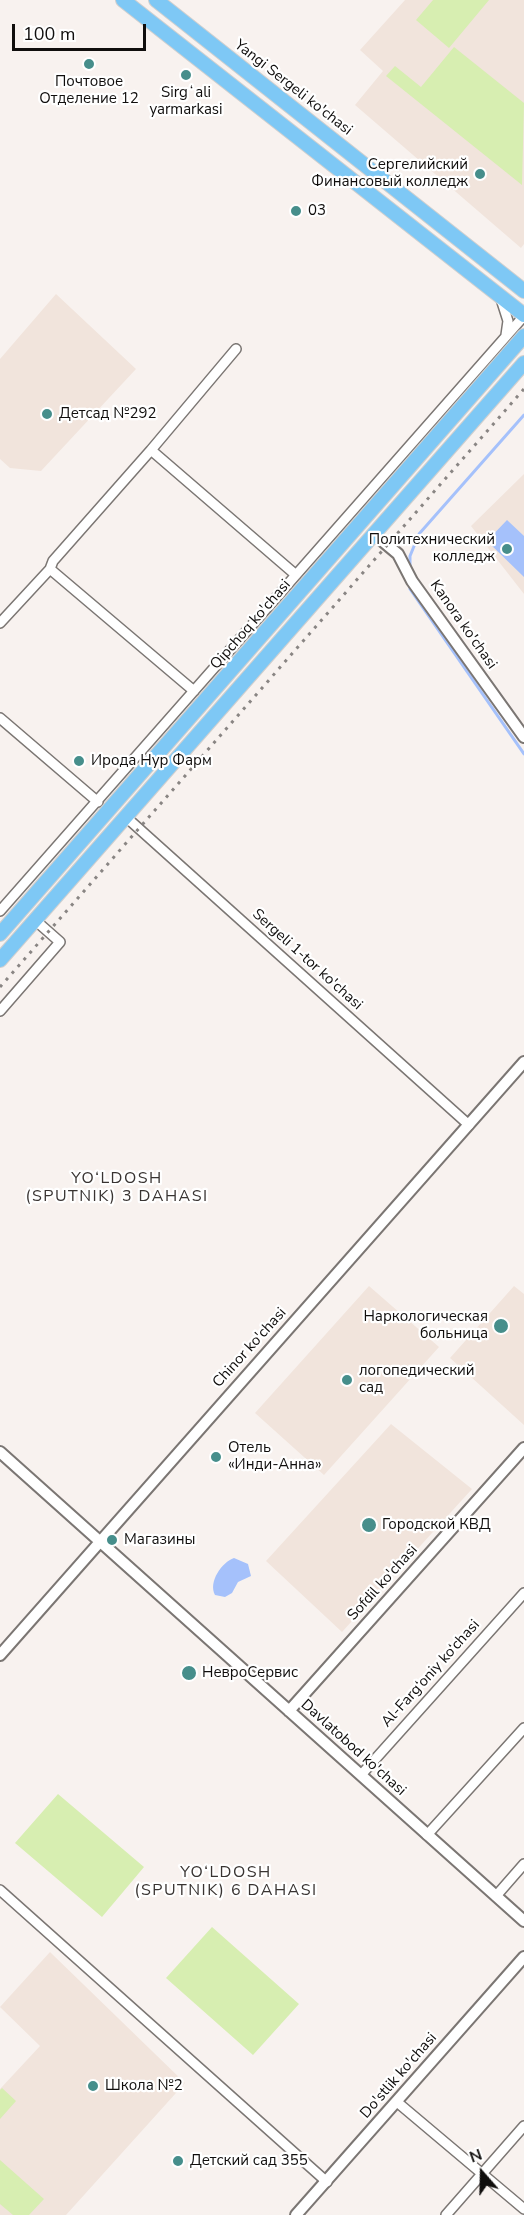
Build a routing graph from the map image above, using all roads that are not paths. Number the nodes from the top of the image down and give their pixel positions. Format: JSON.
{"nodes":[{"id":1,"x":123,"y":0,"type":"edge"},
{"id":2,"x":156,"y":0,"type":"edge"},
{"id":3,"x":520,"y":287,"type":"edge"},
{"id":4,"x":499,"y":295,"type":"junction"},
{"id":5,"x":524,"y":315,"type":"edge"},
{"id":6,"x":524,"y":336,"type":"edge"},
{"id":7,"x":505,"y":337,"type":"junction"},
{"id":8,"x":236,"y":349,"type":"dead end"},
{"id":9,"x":524,"y":363,"type":"edge"},
{"id":10,"x":151,"y":450,"type":"junction"},
{"id":11,"x":387,"y":493,"type":"junction"},
{"id":12,"x":400,"y":504,"type":"junction"},
{"id":13,"x":374,"y":534,"type":"junction"},
{"id":14,"x":50,"y":569,"type":"junction"},
{"id":15,"x":296,"y":575,"type":"junction"},
{"id":16,"x":0,"y":622,"type":"edge"},
{"id":17,"x":194,"y":691,"type":"junction"},
{"id":18,"x":0,"y":718,"type":"edge"},
{"id":19,"x":524,"y":737,"type":"edge"},
{"id":20,"x":98,"y":801,"type":"junction"},
{"id":21,"x":126,"y":817,"type":"junction"},
{"id":22,"x":45,"y":883,"type":"junction"},
{"id":23,"x":58,"y":894,"type":"junction"},
{"id":24,"x":0,"y":911,"type":"edge"},
{"id":25,"x":35,"y":920,"type":"junction"},
{"id":26,"x":0,"y":934,"type":"edge"},
{"id":27,"x":0,"y":960,"type":"edge"},
{"id":28,"x":0,"y":1011,"type":"edge"},
{"id":29,"x":524,"y":1062,"type":"edge"},
{"id":30,"x":469,"y":1125,"type":"junction"},
{"id":31,"x":524,"y":1448,"type":"edge"},
{"id":32,"x":0,"y":1452,"type":"edge"},
{"id":33,"x":99,"y":1541,"type":"junction"},
{"id":34,"x":524,"y":1593,"type":"edge"},
{"id":35,"x":0,"y":1655,"type":"edge"},
{"id":36,"x":289,"y":1711,"type":"junction"},
{"id":37,"x":524,"y":1728,"type":"edge"},
{"id":38,"x":361,"y":1775,"type":"junction"},
{"id":39,"x":427,"y":1834,"type":"junction"},
{"id":40,"x":524,"y":1864,"type":"edge"},
{"id":41,"x":0,"y":1890,"type":"edge"},
{"id":42,"x":496,"y":1896,"type":"junction"},
{"id":43,"x":524,"y":1921,"type":"edge"},
{"id":44,"x":524,"y":1957,"type":"edge"},
{"id":45,"x":397,"y":2102,"type":"junction"},
{"id":46,"x":524,"y":2126,"type":"edge"},
{"id":47,"x":482,"y":2173,"type":"junction"},
{"id":48,"x":327,"y":2182,"type":"junction"},
{"id":49,"x":524,"y":2209,"type":"edge"},
{"id":50,"x":297,"y":2215,"type":"edge"},
{"id":51,"x":446,"y":2215,"type":"edge"}],
"edges":[{"from":1,"to":4,"type":"main road"},
{"from":2,"to":3,"type":"main road","name":"Yangi Sergeli ko'chasi"},
{"from":4,"to":5,"type":"main road"},
{"from":4,"to":7,"type":"street"},
{"from":5,"to":7,"type":"street","name":"Qipchoq ko'chasi"},
{"from":6,"to":11,"type":"main road","name":"Qipchoq ko'chasi"},
{"from":7,"to":15,"type":"street","name":"Qipchoq ko'chasi"},
{"from":8,"to":10,"type":"street"},
{"from":9,"to":12,"type":"main road"},
{"from":10,"to":14,"type":"street"},
{"from":10,"to":15,"type":"street"},
{"from":11,"to":12,"type":"main road"},
{"from":11,"to":22,"type":"main road","name":"Qipchoq ko'chasi"},
{"from":12,"to":13,"type":"main road"},
{"from":13,"to":19,"type":"street","name":"Kanora ko'chasi"},
{"from":13,"to":21,"type":"main road"},
{"from":14,"to":16,"type":"street"},
{"from":14,"to":17,"type":"street"},
{"from":15,"to":17,"type":"street","name":"Qipchoq ko'chasi"},
{"from":17,"to":20,"type":"street","name":"Qipchoq ko'chasi"},
{"from":18,"to":20,"type":"street"},
{"from":20,"to":24,"type":"street","name":"Qipchoq ko'chasi"},
{"from":21,"to":23,"type":"main road"},
{"from":21,"to":30,"type":"street","name":"Sergeli 1-tor ko'chasi"},
{"from":22,"to":23,"type":"main road"},
{"from":22,"to":26,"type":"main road","name":"Qipchoq ko'chasi"},
{"from":23,"to":25,"type":"main road"},
{"from":25,"to":27,"type":"main road"},
{"from":25,"to":28,"type":"street"},
{"from":29,"to":30,"type":"street","name":"Chinor ko'chasi"},
{"from":30,"to":33,"type":"street","name":"Chinor ko'chasi"},
{"from":31,"to":36,"type":"street","name":"Sofdil ko'chasi"},
{"from":32,"to":33,"type":"street","name":"Davlatobod ko'chasi"},
{"from":33,"to":35,"type":"street","name":"Chinor ko'chasi"},
{"from":33,"to":36,"type":"street","name":"Davlatobod ko'chasi"},
{"from":34,"to":38,"type":"street","name":"Al-Farg‘oniy ko‘chasi"},
{"from":36,"to":38,"type":"street","name":"Davlatobod ko'chasi"},
{"from":37,"to":39,"type":"street"},
{"from":38,"to":39,"type":"street","name":"Davlatobod ko'chasi"},
{"from":39,"to":42,"type":"street","name":"Davlatobod ko'chasi"},
{"from":40,"to":42,"type":"street"},
{"from":41,"to":48,"type":"street"},
{"from":42,"to":43,"type":"street","name":"Davlatobod ko'chasi"},
{"from":44,"to":45,"type":"street","name":"Do'stlik ko'chasi"},
{"from":45,"to":47,"type":"street"},
{"from":45,"to":48,"type":"street","name":"Do'stlik ko'chasi"},
{"from":46,"to":47,"type":"street"},
{"from":47,"to":49,"type":"street"},
{"from":47,"to":51,"type":"street"},
{"from":48,"to":50,"type":"street","name":"Do'stlik ko'chasi"}]}
